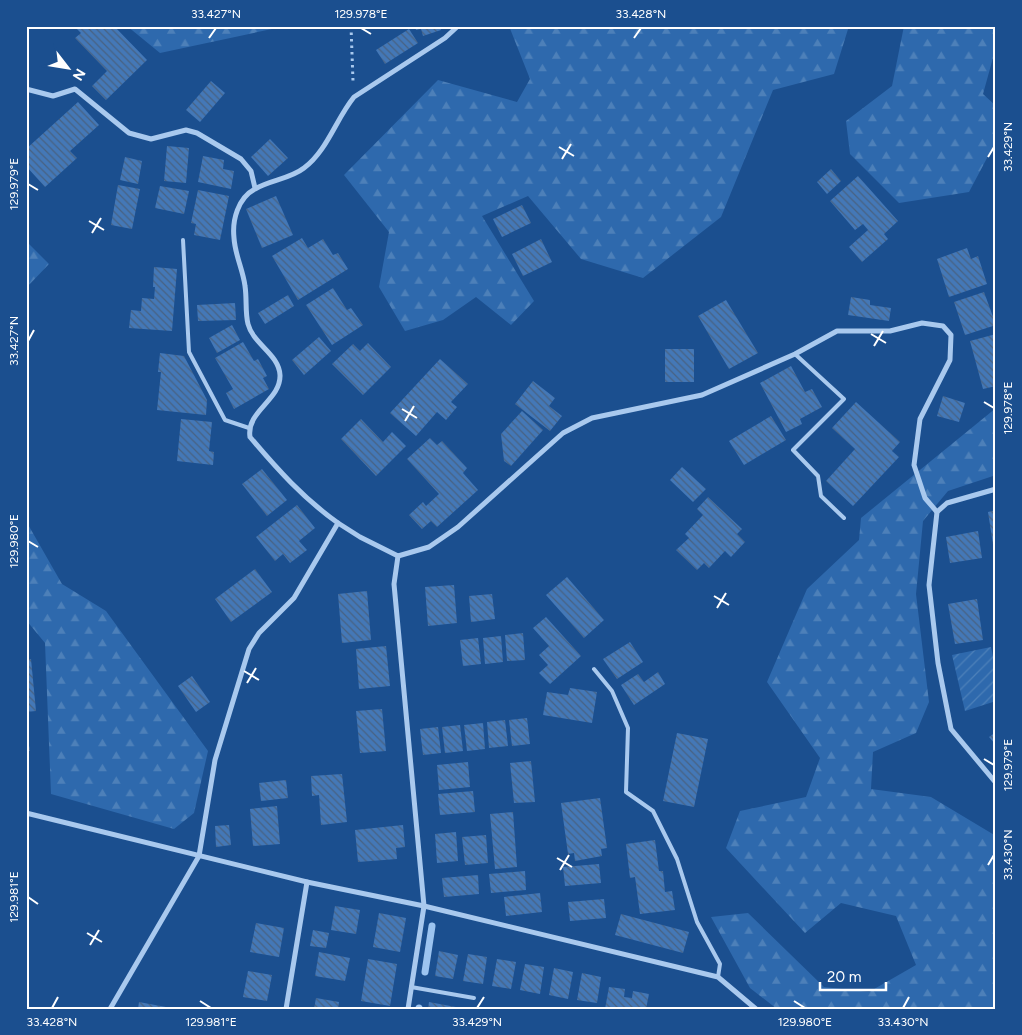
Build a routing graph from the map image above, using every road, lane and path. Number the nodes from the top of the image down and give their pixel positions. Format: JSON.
{"nodes":[{"id":1,"x":351,"y":26,"type":"edge"},
{"id":2,"x":531,"y":26,"type":"edge"},
{"id":3,"x":458,"y":27,"type":"edge"},
{"id":4,"x":26,"y":89,"type":"edge"},
{"id":5,"x":354,"y":97,"type":"junction"},
{"id":6,"x":255,"y":188,"type":"junction"},
{"id":7,"x":183,"y":240,"type":"dead end"},
{"id":8,"x":796,"y":354,"type":"junction"},
{"id":9,"x":249,"y":428,"type":"junction"},
{"id":10,"x":996,"y":488,"type":"edge"},
{"id":11,"x":937,"y":512,"type":"junction"},
{"id":12,"x":844,"y":518,"type":"dead end"},
{"id":13,"x":338,"y":523,"type":"junction"},
{"id":14,"x":398,"y":556,"type":"junction"},
{"id":15,"x":594,"y":669,"type":"dead end"},
{"id":16,"x":996,"y":784,"type":"edge"},
{"id":17,"x":26,"y":813,"type":"edge"},
{"id":18,"x":199,"y":856,"type":"junction"},
{"id":19,"x":307,"y":882,"type":"junction"},
{"id":20,"x":424,"y":906,"type":"junction"},
{"id":21,"x":718,"y":977,"type":"junction"},
{"id":22,"x":411,"y":987,"type":"junction"},
{"id":23,"x":474,"y":998,"type":"dead end"},
{"id":24,"x":110,"y":1009,"type":"edge"},
{"id":25,"x":286,"y":1009,"type":"edge"},
{"id":26,"x":408,"y":1009,"type":"edge"},
{"id":27,"x":756,"y":1009,"type":"edge"}],
"edges":[{"from":1,"to":5,"type":"path"},
{"from":2,"to":3,"type":"path"},
{"from":3,"to":5,"type":"street"},
{"from":4,"to":6,"type":"street"},
{"from":5,"to":6,"type":"street"},
{"from":6,"to":9,"type":"street"},
{"from":7,"to":9,"type":"lane"},
{"from":8,"to":11,"type":"street"},
{"from":8,"to":12,"type":"lane"},
{"from":8,"to":14,"type":"street"},
{"from":9,"to":13,"type":"street"},
{"from":10,"to":11,"type":"street"},
{"from":11,"to":16,"type":"street"},
{"from":13,"to":14,"type":"street"},
{"from":13,"to":18,"type":"street"},
{"from":14,"to":20,"type":"street"},
{"from":15,"to":21,"type":"lane"},
{"from":17,"to":18,"type":"street"},
{"from":18,"to":19,"type":"street"},
{"from":18,"to":24,"type":"street"},
{"from":19,"to":20,"type":"street"},
{"from":19,"to":25,"type":"street"},
{"from":20,"to":21,"type":"street"},
{"from":20,"to":22,"type":"street"},
{"from":21,"to":27,"type":"street"},
{"from":22,"to":23,"type":"lane"},
{"from":22,"to":26,"type":"street"}]}
